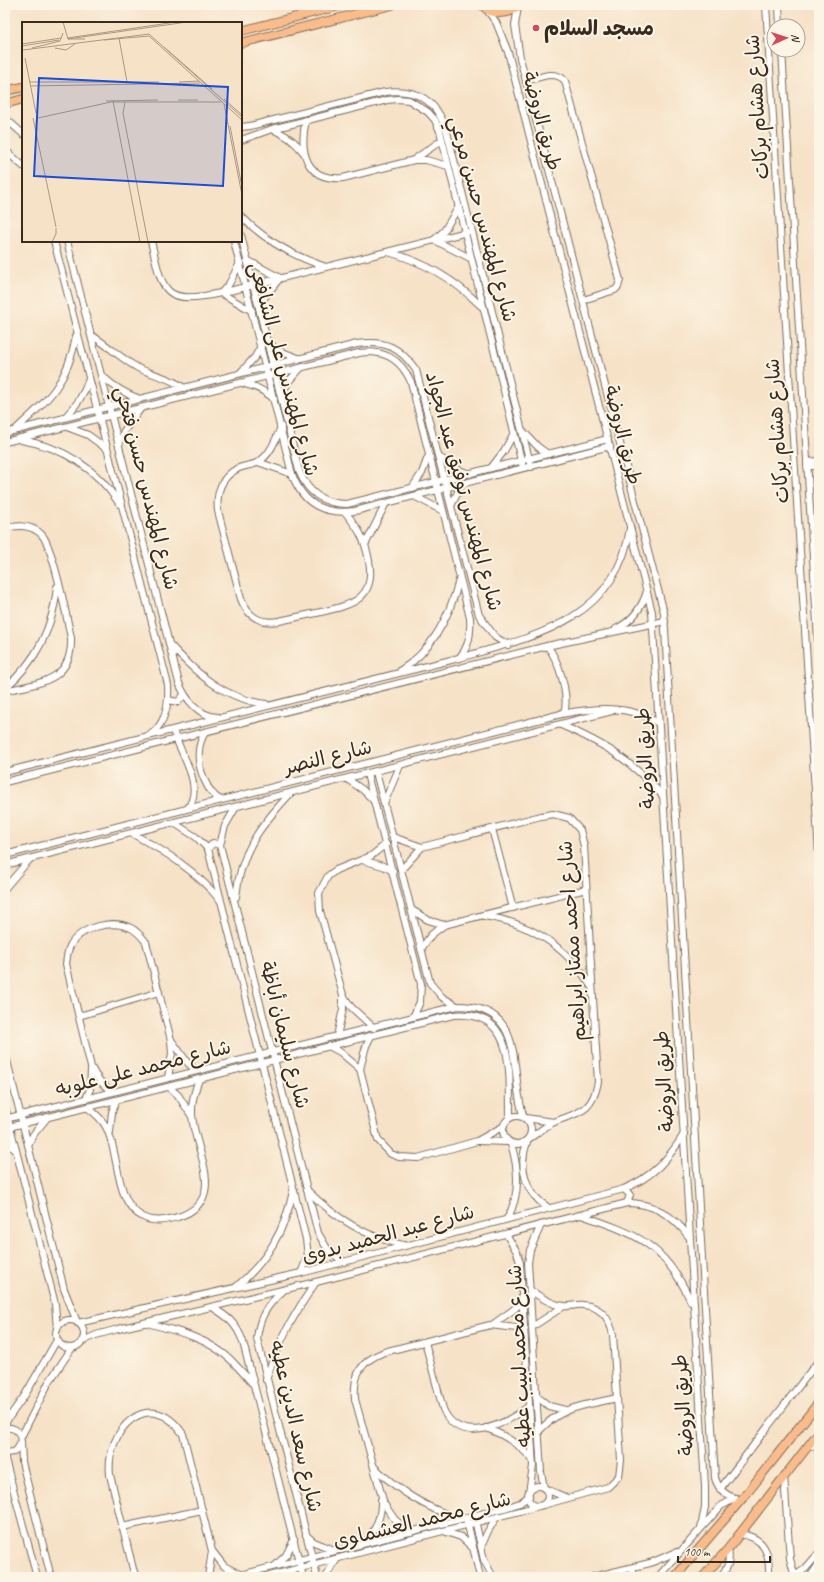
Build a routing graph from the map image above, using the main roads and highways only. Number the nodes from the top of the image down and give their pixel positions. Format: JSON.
{"nodes":[{"id":1,"x":343,"y":5,"type":"edge"},
{"id":2,"x":392,"y":5,"type":"edge"},
{"id":3,"x":483,"y":6,"type":"edge"},
{"id":4,"x":519,"y":6,"type":"edge"},
{"id":5,"x":242,"y":31,"type":"edge"},
{"id":6,"x":242,"y":43,"type":"edge"},
{"id":7,"x":22,"y":87,"type":"edge"},
{"id":8,"x":5,"y":91,"type":"edge"},
{"id":9,"x":22,"y":99,"type":"edge"},
{"id":10,"x":5,"y":104,"type":"edge"},
{"id":11,"x":819,"y":1402,"type":"edge"},
{"id":12,"x":819,"y":1432,"type":"edge"},
{"id":13,"x":675,"y":1577,"type":"edge"},
{"id":14,"x":703,"y":1577,"type":"edge"}],
"edges":[{"from":1,"to":5,"type":"main road"},
{"from":2,"to":6,"type":"main road"},
{"from":3,"to":4,"type":"main road"},
{"from":7,"to":8,"type":"main road"},
{"from":9,"to":10,"type":"main road"},
{"from":11,"to":13,"type":"main road"},
{"from":12,"to":14,"type":"main road"}]}
